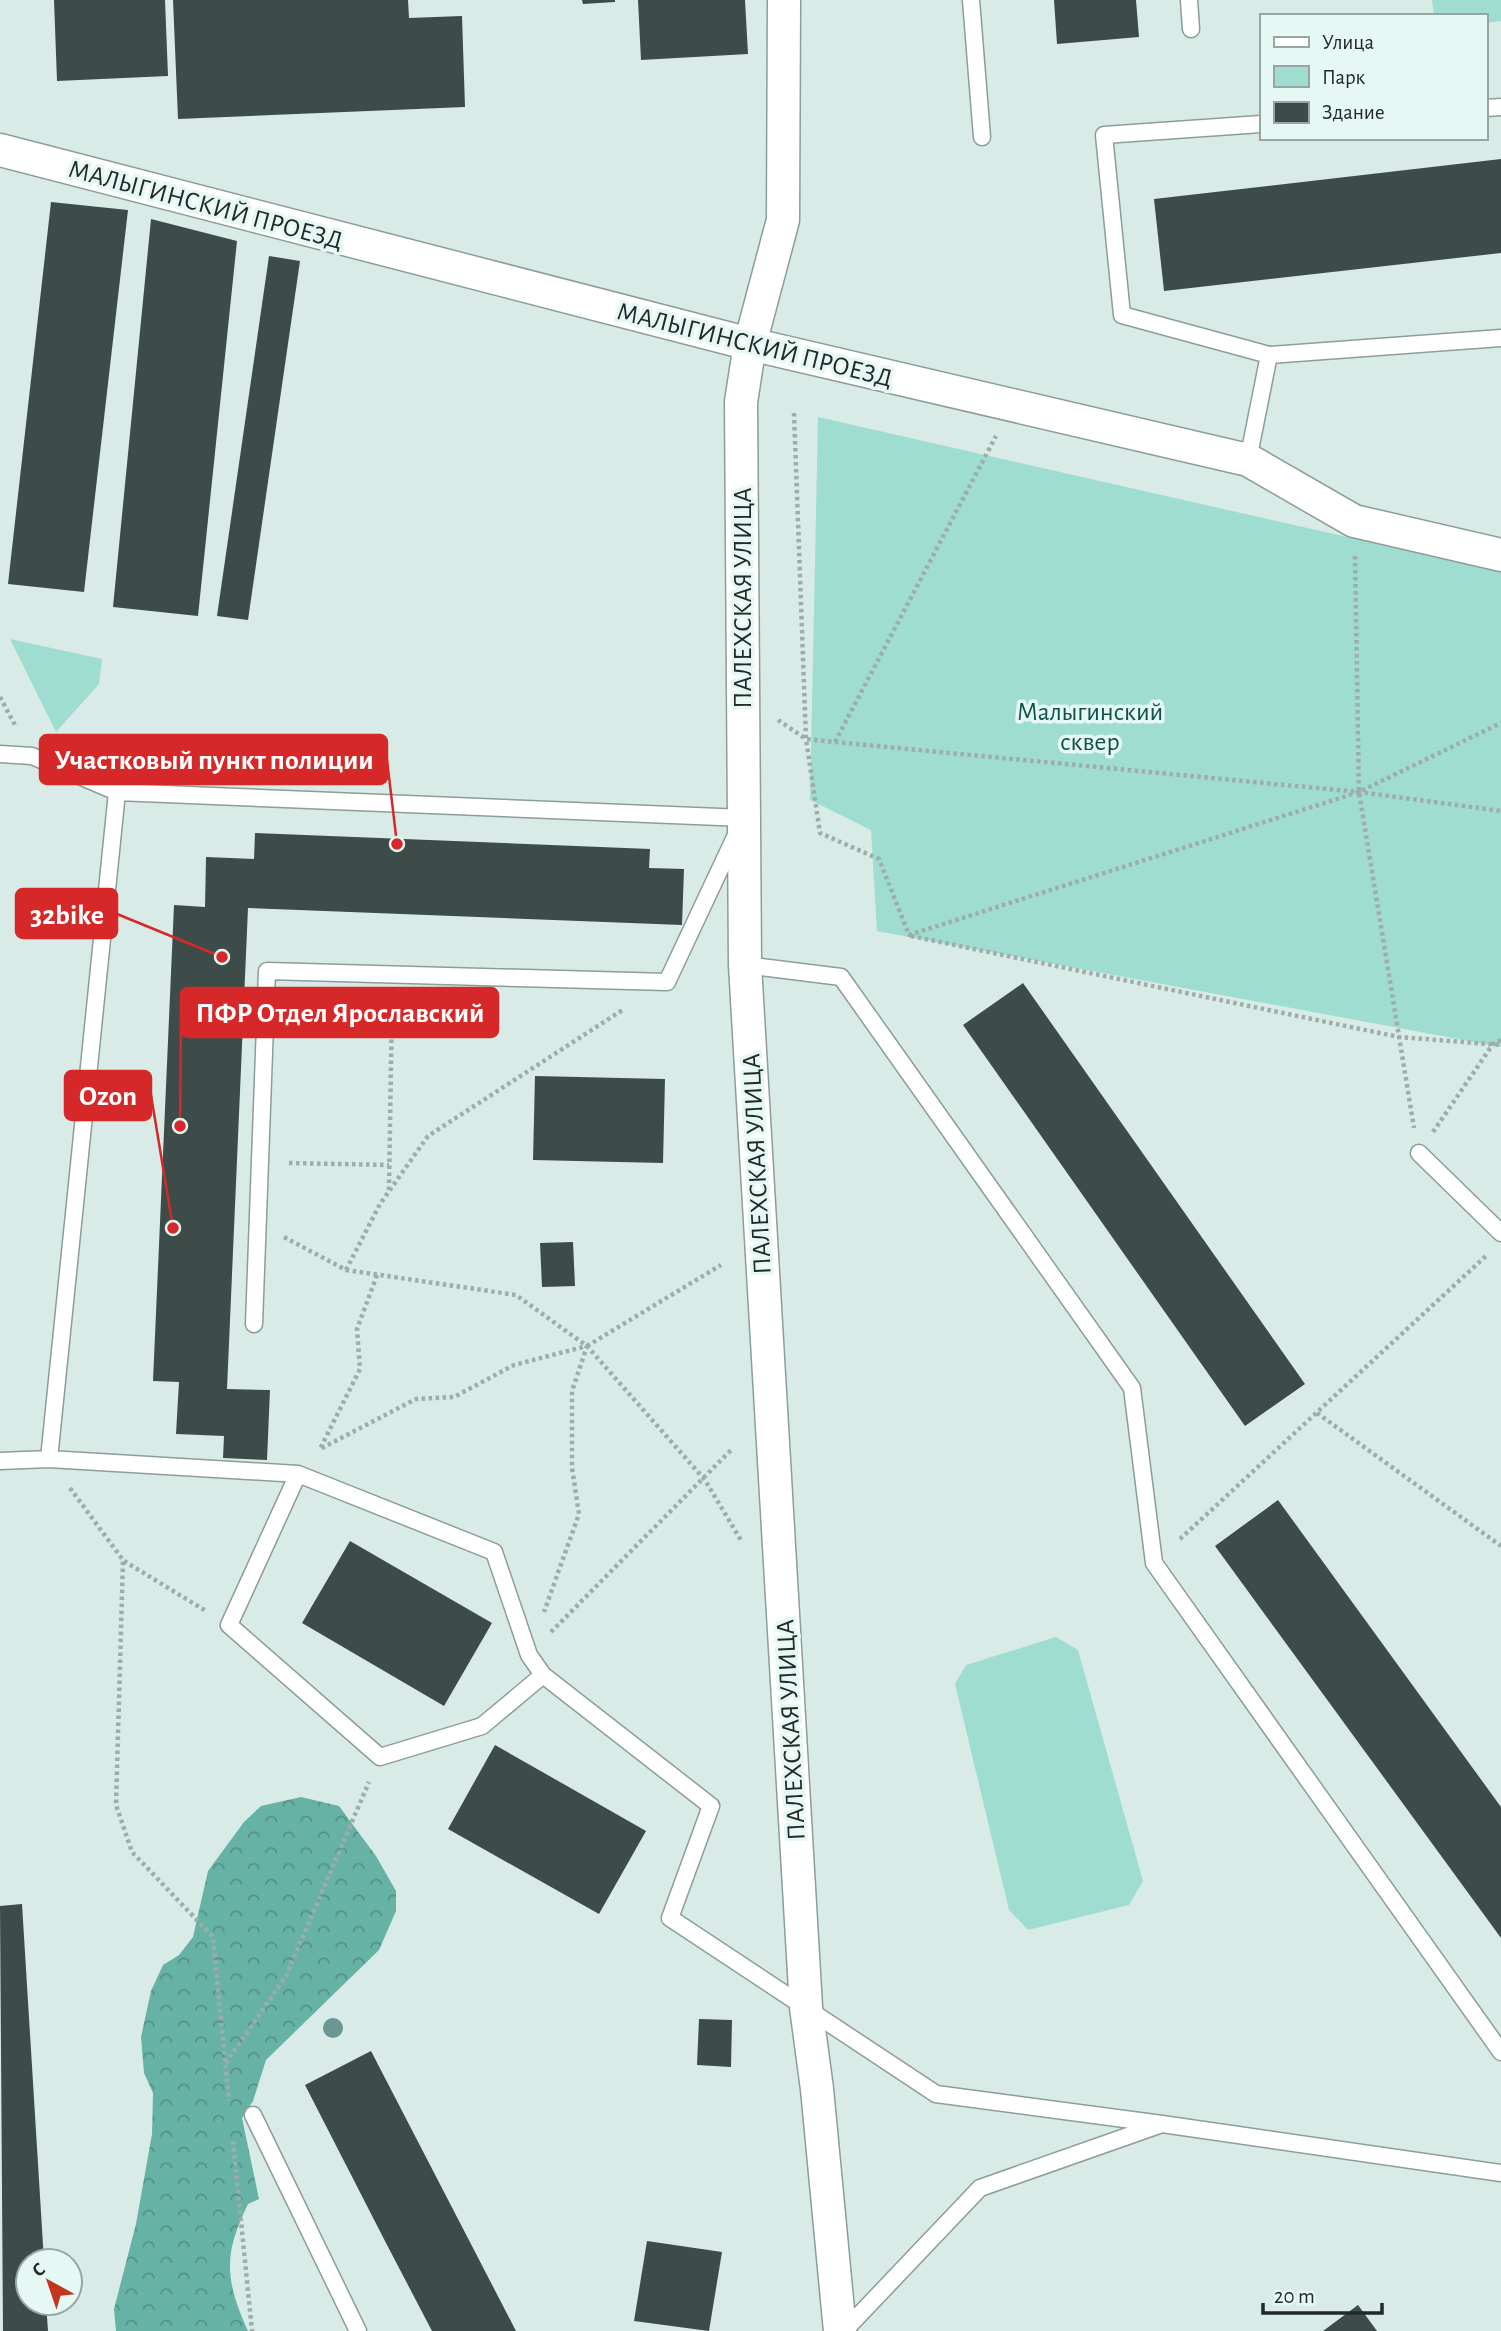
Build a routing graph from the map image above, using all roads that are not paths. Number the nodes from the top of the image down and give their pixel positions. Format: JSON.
{"nodes":[{"id":1,"x":784,"y":0,"type":"edge"},
{"id":2,"x":971,"y":0,"type":"edge"},
{"id":3,"x":1189,"y":0,"type":"edge"},
{"id":4,"x":1191,"y":29,"type":"dead end"},
{"id":5,"x":1260,"y":124,"type":"edge"},
{"id":6,"x":982,"y":137,"type":"dead end"},
{"id":7,"x":0,"y":150,"type":"edge"},
{"id":8,"x":1501,"y":338,"type":"edge"},
{"id":9,"x":750,"y":344,"type":"junction"},
{"id":10,"x":1269,"y":355,"type":"junction"},
{"id":11,"x":1248,"y":460,"type":"junction"},
{"id":12,"x":1501,"y":555,"type":"edge"},
{"id":13,"x":0,"y":754,"type":"edge"},
{"id":14,"x":117,"y":792,"type":"junction"},
{"id":15,"x":744,"y":818,"type":"junction"},
{"id":16,"x":745,"y":965,"type":"junction"},
{"id":17,"x":1419,"y":1153,"type":"road end"},
{"id":18,"x":1501,"y":1233,"type":"edge"},
{"id":19,"x":254,"y":1325,"type":"dead end"},
{"id":20,"x":49,"y":1459,"type":"junction"},
{"id":21,"x":0,"y":1461,"type":"edge"},
{"id":22,"x":298,"y":1474,"type":"junction"},
{"id":23,"x":543,"y":1675,"type":"junction"},
{"id":24,"x":806,"y":2007,"type":"junction"},
{"id":25,"x":1501,"y":2052,"type":"edge"},
{"id":26,"x":253,"y":2115,"type":"dead end"},
{"id":27,"x":1162,"y":2124,"type":"junction"},
{"id":28,"x":1501,"y":2173,"type":"edge"},
{"id":29,"x":358,"y":2331,"type":"edge"},
{"id":30,"x":842,"y":2331,"type":"edge"}],
"edges":[{"from":1,"to":9,"type":"street","name":"ПАЛЕХСКАЯ УЛИЦА"},
{"from":2,"to":6,"type":"lane"},
{"from":3,"to":4,"type":"lane"},
{"from":5,"to":10,"type":"lane"},
{"from":7,"to":9,"type":"street","name":"МАЛЫГИНСКИЙ ПРОЕЗД"},
{"from":8,"to":10,"type":"lane"},
{"from":9,"to":11,"type":"street","name":"МАЛЫГИНСКИЙ ПРОЕЗД"},
{"from":9,"to":15,"type":"street","name":"ПАЛЕХСКАЯ УЛИЦА"},
{"from":10,"to":11,"type":"lane"},
{"from":11,"to":12,"type":"street","name":"МАЛЫГИНСКИЙ ПРОЕЗД"},
{"from":13,"to":14,"type":"lane"},
{"from":14,"to":15,"type":"lane"},
{"from":14,"to":20,"type":"lane"},
{"from":15,"to":16,"type":"street","name":"ПАЛЕХСКАЯ УЛИЦА"},
{"from":15,"to":19,"type":"lane"},
{"from":16,"to":24,"type":"street","name":"ПАЛЕХСКАЯ УЛИЦА"},
{"from":16,"to":25,"type":"lane"},
{"from":17,"to":18,"type":"lane"},
{"from":20,"to":21,"type":"lane"},
{"from":20,"to":22,"type":"lane"},
{"from":22,"to":23,"type":"lane"},
{"from":22,"to":23,"type":"lane"},
{"from":23,"to":24,"type":"lane"},
{"from":24,"to":27,"type":"lane"},
{"from":24,"to":30,"type":"street","name":"ПАЛЕХСКАЯ УЛИЦА"},
{"from":26,"to":29,"type":"lane"},
{"from":27,"to":28,"type":"lane"},
{"from":27,"to":30,"type":"lane"}]}
